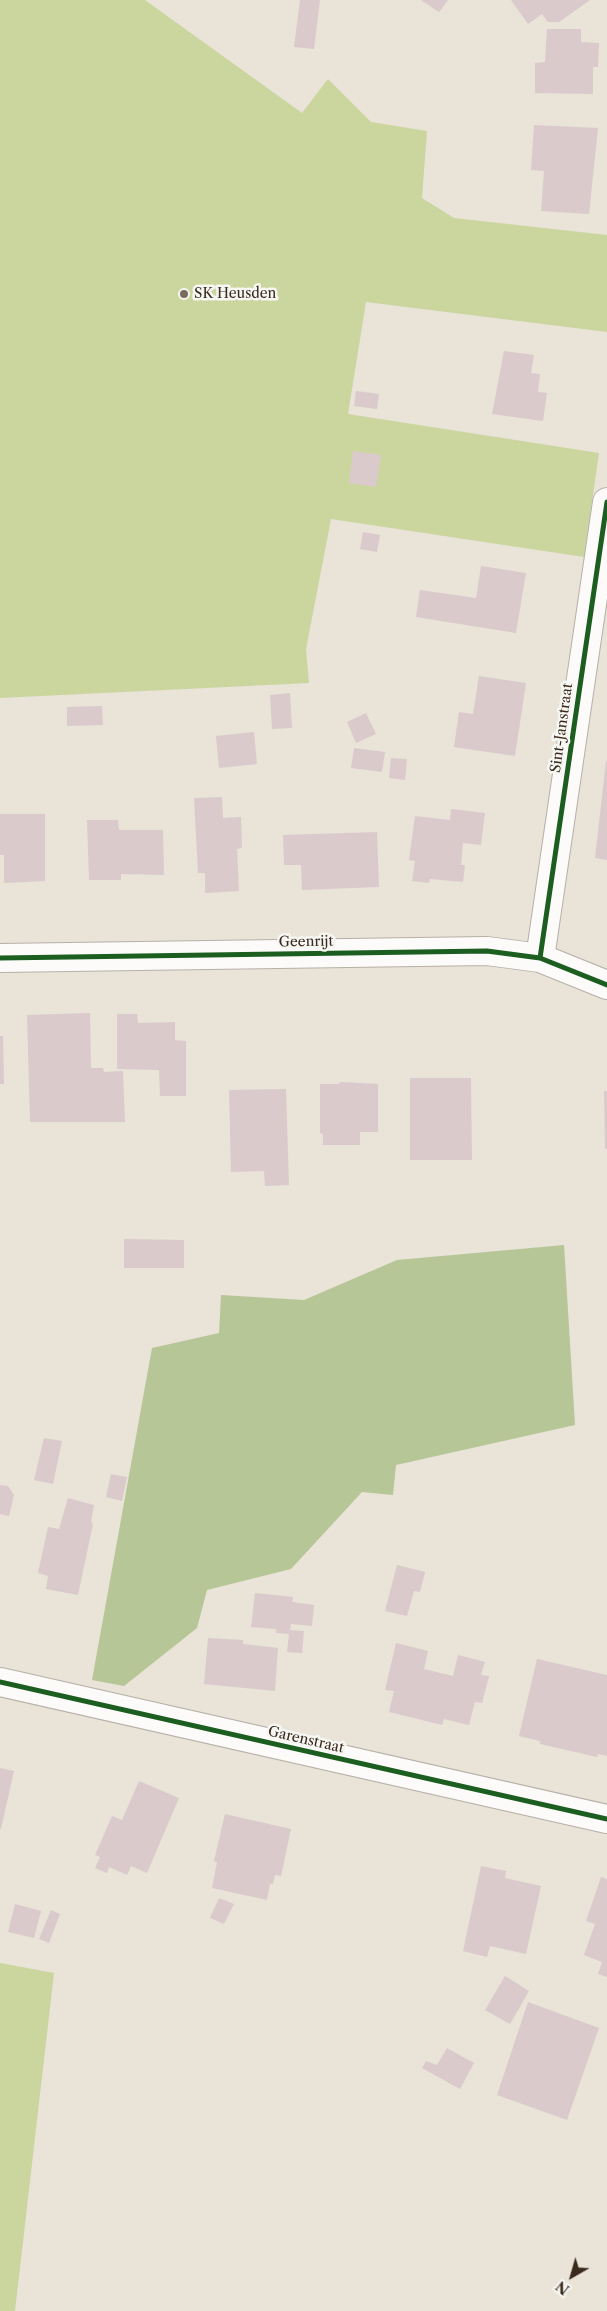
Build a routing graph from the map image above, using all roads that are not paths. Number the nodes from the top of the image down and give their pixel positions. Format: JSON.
{"nodes":[{"id":1,"x":607,"y":502,"type":"edge"},
{"id":2,"x":0,"y":958,"type":"edge"},
{"id":3,"x":540,"y":958,"type":"junction"},
{"id":4,"x":607,"y":985,"type":"edge"},
{"id":5,"x":0,"y":1682,"type":"edge"},
{"id":6,"x":607,"y":1819,"type":"edge"}],
"edges":[{"from":1,"to":3,"type":"street","name":"Sint-Janstraat"},
{"from":2,"to":3,"type":"street","name":"Geenrijt"},
{"from":3,"to":4,"type":"street","name":"Geenrijt"},
{"from":5,"to":6,"type":"street","name":"Garenstraat"}]}
